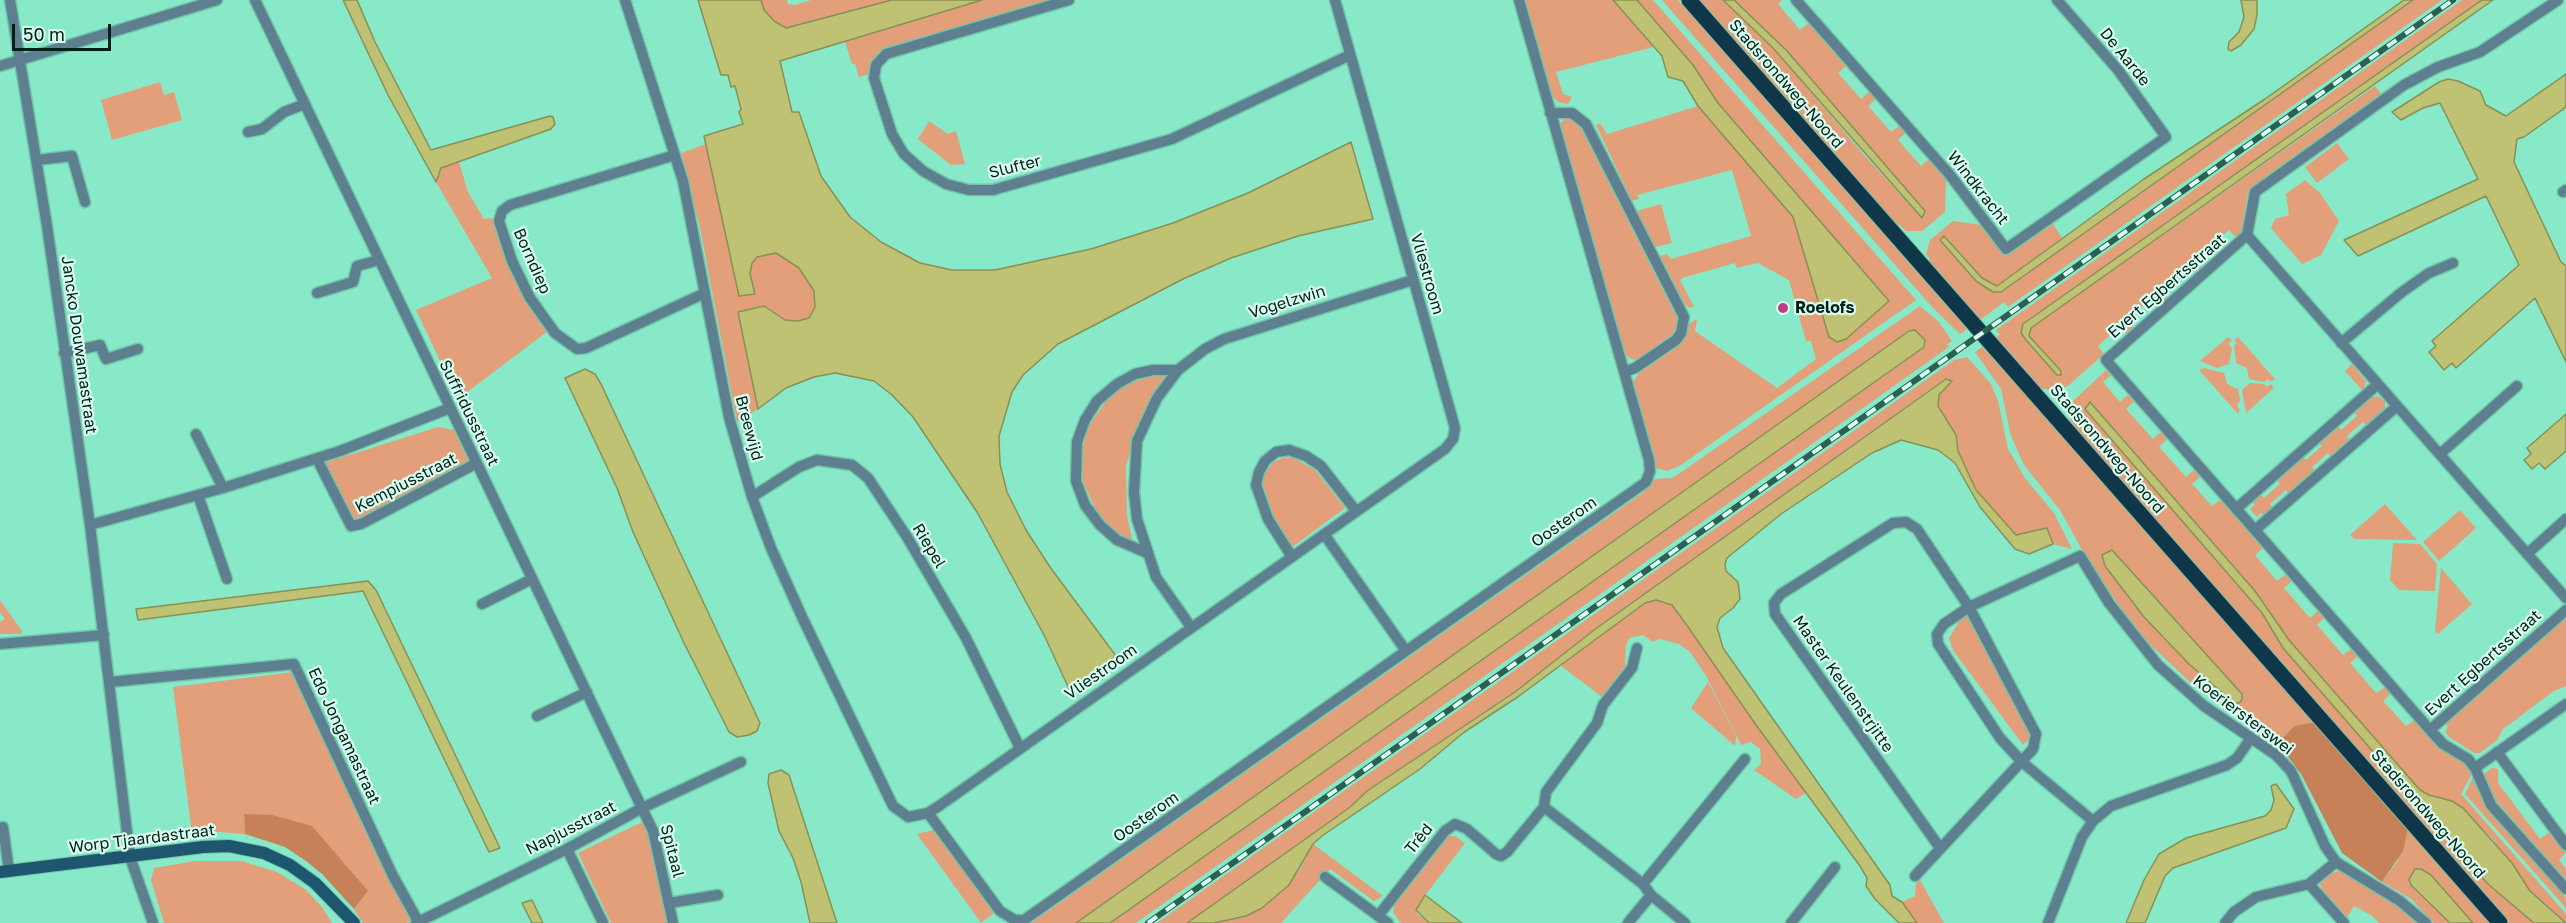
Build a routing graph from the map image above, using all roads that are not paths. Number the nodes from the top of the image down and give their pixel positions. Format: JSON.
{"nodes":[{"id":1,"x":10,"y":0,"type":"edge"},
{"id":2,"x":217,"y":0,"type":"edge"},
{"id":3,"x":255,"y":0,"type":"edge"},
{"id":4,"x":625,"y":0,"type":"edge"},
{"id":5,"x":1069,"y":0,"type":"edge"},
{"id":6,"x":1335,"y":0,"type":"edge"},
{"id":7,"x":1519,"y":0,"type":"edge"},
{"id":8,"x":1689,"y":0,"type":"edge"},
{"id":9,"x":1796,"y":0,"type":"edge"},
{"id":10,"x":2056,"y":0,"type":"edge"},
{"id":11,"x":2558,"y":0,"type":"edge"},
{"id":12,"x":1350,"y":55,"type":"junction"},
{"id":13,"x":20,"y":60,"type":"junction"},
{"id":14,"x":0,"y":66,"type":"edge"},
{"id":15,"x":305,"y":104,"type":"junction"},
{"id":16,"x":1550,"y":112,"type":"junction"},
{"id":17,"x":248,"y":132,"type":"dead end"},
{"id":18,"x":2166,"y":137,"type":"joint"},
{"id":19,"x":675,"y":154,"type":"junction"},
{"id":20,"x":37,"y":160,"type":"junction"},
{"id":21,"x":85,"y":202,"type":"dead end"},
{"id":22,"x":2247,"y":236,"type":"junction"},
{"id":23,"x":379,"y":260,"type":"junction"},
{"id":24,"x":2453,"y":263,"type":"dead end"},
{"id":25,"x":1413,"y":280,"type":"junction"},
{"id":26,"x":317,"y":293,"type":"dead end"},
{"id":27,"x":705,"y":293,"type":"junction"},
{"id":28,"x":2341,"y":343,"type":"junction"},
{"id":29,"x":138,"y":349,"type":"dead end"},
{"id":30,"x":64,"y":353,"type":"junction"},
{"id":31,"x":1178,"y":370,"type":"junction"},
{"id":32,"x":1624,"y":372,"type":"junction"},
{"id":33,"x":2378,"y":384,"type":"junction"},
{"id":34,"x":2517,"y":386,"type":"dead end"},
{"id":35,"x":2397,"y":406,"type":"junction"},
{"id":36,"x":450,"y":408,"type":"junction"},
{"id":37,"x":196,"y":434,"type":"dead end"},
{"id":38,"x":2440,"y":454,"type":"junction"},
{"id":39,"x":317,"y":459,"type":"junction"},
{"id":40,"x":477,"y":464,"type":"junction"},
{"id":41,"x":223,"y":488,"type":"junction"},
{"id":42,"x":198,"y":495,"type":"junction"},
{"id":43,"x":752,"y":497,"type":"junction"},
{"id":44,"x":2236,"y":509,"type":"junction"},
{"id":45,"x":1356,"y":511,"type":"junction"},
{"id":46,"x":2566,"y":519,"type":"edge"},
{"id":47,"x":90,"y":525,"type":"junction"},
{"id":48,"x":2255,"y":530,"type":"junction"},
{"id":49,"x":1324,"y":534,"type":"junction"},
{"id":50,"x":1147,"y":553,"type":"junction"},
{"id":51,"x":2527,"y":554,"type":"junction"},
{"id":52,"x":1292,"y":556,"type":"junction"},
{"id":53,"x":227,"y":579,"type":"dead end"},
{"id":54,"x":532,"y":579,"type":"junction"},
{"id":55,"x":2566,"y":598,"type":"edge"},
{"id":56,"x":482,"y":604,"type":"dead end"},
{"id":57,"x":1969,"y":607,"type":"junction"},
{"id":58,"x":2566,"y":610,"type":"edge"},
{"id":59,"x":1191,"y":627,"type":"junction"},
{"id":60,"x":104,"y":635,"type":"junction"},
{"id":61,"x":0,"y":644,"type":"edge"},
{"id":62,"x":1637,"y":648,"type":"dead end"},
{"id":63,"x":1406,"y":651,"type":"junction"},
{"id":64,"x":110,"y":682,"type":"junction"},
{"id":65,"x":587,"y":692,"type":"junction"},
{"id":66,"x":2566,"y":705,"type":"edge"},
{"id":67,"x":537,"y":716,"type":"dead end"},
{"id":68,"x":2430,"y":730,"type":"junction"},
{"id":69,"x":2251,"y":738,"type":"junction"},
{"id":70,"x":1020,"y":748,"type":"junction"},
{"id":71,"x":2497,"y":752,"type":"junction"},
{"id":72,"x":1745,"y":759,"type":"dead end"},
{"id":73,"x":741,"y":762,"type":"dead end"},
{"id":74,"x":2022,"y":762,"type":"junction"},
{"id":75,"x":2475,"y":768,"type":"junction"},
{"id":76,"x":1544,"y":807,"type":"junction"},
{"id":77,"x":642,"y":808,"type":"junction"},
{"id":78,"x":928,"y":813,"type":"junction"},
{"id":79,"x":2093,"y":821,"type":"junction"},
{"id":80,"x":3,"y":827,"type":"dead end"},
{"id":81,"x":2566,"y":845,"type":"edge"},
{"id":82,"x":1940,"y":848,"type":"junction"},
{"id":83,"x":567,"y":849,"type":"junction"},
{"id":84,"x":130,"y":856,"type":"junction"},
{"id":85,"x":2336,"y":862,"type":"junction"},
{"id":86,"x":1835,"y":867,"type":"dead end"},
{"id":87,"x":4,"y":872,"type":"edge"},
{"id":88,"x":1915,"y":876,"type":"dead end"},
{"id":89,"x":1325,"y":877,"type":"dead end"},
{"id":90,"x":1643,"y":884,"type":"junction"},
{"id":91,"x":2309,"y":884,"type":"junction"},
{"id":92,"x":2566,"y":889,"type":"edge"},
{"id":93,"x":718,"y":895,"type":"dead end"},
{"id":94,"x":1651,"y":896,"type":"junction"},
{"id":95,"x":669,"y":903,"type":"junction"},
{"id":96,"x":333,"y":904,"type":"junction"},
{"id":97,"x":1378,"y":916,"type":"junction"},
{"id":98,"x":417,"y":922,"type":"edge"},
{"id":99,"x":2499,"y":922,"type":"edge"},
{"id":100,"x":153,"y":923,"type":"edge"},
{"id":101,"x":342,"y":923,"type":"edge"},
{"id":102,"x":354,"y":923,"type":"edge"},
{"id":103,"x":603,"y":923,"type":"edge"},
{"id":104,"x":673,"y":923,"type":"edge"},
{"id":105,"x":1388,"y":923,"type":"edge"},
{"id":106,"x":1628,"y":923,"type":"edge"},
{"id":107,"x":1685,"y":923,"type":"edge"},
{"id":108,"x":1791,"y":923,"type":"edge"},
{"id":109,"x":2048,"y":923,"type":"edge"},
{"id":110,"x":2225,"y":923,"type":"edge"},
{"id":111,"x":2344,"y":923,"type":"edge"},
{"id":112,"x":2426,"y":923,"type":"edge"}],
"edges":[{"from":1,"to":13,"type":"street","name":"Jancko Douwamastraat"},
{"from":2,"to":13,"type":"street"},
{"from":3,"to":15,"type":"street","name":"Suffridusstraat"},
{"from":4,"to":19,"type":"street","name":"Breewijd"},
{"from":5,"to":12,"type":"street","name":"Slufter"},
{"from":6,"to":12,"type":"street","name":"Vliestroom"},
{"from":7,"to":16,"type":"street","name":"Oosterom"},
{"from":8,"to":99,"type":"main road","name":"Stadsrondweg-Noord"},
{"from":9,"to":18,"type":"street","name":"Windkracht"},
{"from":10,"to":18,"type":"street","name":"De Aarde"},
{"from":11,"to":22,"type":"street"},
{"from":12,"to":25,"type":"street","name":"Vliestroom"},
{"from":13,"to":14,"type":"street"},
{"from":13,"to":20,"type":"street","name":"Jancko Douwamastraat"},
{"from":15,"to":17,"type":"street"},
{"from":15,"to":23,"type":"street","name":"Suffridusstraat"},
{"from":16,"to":32,"type":"street","name":"Oosterom"},
{"from":16,"to":32,"type":"street"},
{"from":19,"to":27,"type":"street","name":"Breewijd"},
{"from":19,"to":27,"type":"street","name":"Borndiep"},
{"from":20,"to":21,"type":"street"},
{"from":20,"to":30,"type":"street","name":"Jancko Douwamastraat"},
{"from":22,"to":28,"type":"street","name":"Evert Egbertsstraat"},
{"from":22,"to":44,"type":"street","name":"Evert Egbertsstraat"},
{"from":23,"to":26,"type":"street"},
{"from":23,"to":36,"type":"street","name":"Suffridusstraat"},
{"from":24,"to":28,"type":"street"},
{"from":25,"to":31,"type":"street","name":"Vogelzwin"},
{"from":25,"to":45,"type":"street","name":"Vliestroom"},
{"from":27,"to":43,"type":"street","name":"Breewijd"},
{"from":28,"to":33,"type":"street","name":"Evert Egbertsstraat"},
{"from":29,"to":30,"type":"street"},
{"from":30,"to":47,"type":"street","name":"Jancko Douwamastraat"},
{"from":31,"to":50,"type":"street","name":"Vogelzwin"},
{"from":31,"to":50,"type":"street"},
{"from":32,"to":63,"type":"street","name":"Oosterom"},
{"from":33,"to":35,"type":"street","name":"Evert Egbertsstraat"},
{"from":33,"to":44,"type":"street"},
{"from":34,"to":38,"type":"street"},
{"from":35,"to":38,"type":"street","name":"Evert Egbertsstraat"},
{"from":35,"to":48,"type":"street"},
{"from":36,"to":39,"type":"street"},
{"from":36,"to":40,"type":"street","name":"Suffridusstraat"},
{"from":37,"to":41,"type":"street"},
{"from":38,"to":51,"type":"street","name":"Evert Egbertsstraat"},
{"from":39,"to":40,"type":"street","name":"Kempiusstraat"},
{"from":39,"to":41,"type":"street"},
{"from":40,"to":54,"type":"street","name":"Suffridusstraat"},
{"from":41,"to":42,"type":"street"},
{"from":42,"to":47,"type":"street"},
{"from":42,"to":53,"type":"street"},
{"from":43,"to":70,"type":"street","name":"Riepel"},
{"from":43,"to":78,"type":"street","name":"Breewijd"},
{"from":44,"to":48,"type":"street","name":"Evert Egbertsstraat"},
{"from":45,"to":49,"type":"street","name":"Vliestroom"},
{"from":45,"to":52,"type":"street"},
{"from":46,"to":51,"type":"street"},
{"from":47,"to":60,"type":"street","name":"Jancko Douwamastraat"},
{"from":48,"to":68,"type":"street","name":"Evert Egbertsstraat"},
{"from":49,"to":52,"type":"street","name":"Vliestroom"},
{"from":49,"to":63,"type":"street"},
{"from":50,"to":59,"type":"street","name":"Vogelzwin"},
{"from":51,"to":55,"type":"street","name":"Evert Egbertsstraat"},
{"from":52,"to":59,"type":"street","name":"Vliestroom"},
{"from":54,"to":56,"type":"street"},
{"from":54,"to":65,"type":"street","name":"Suffridusstraat"},
{"from":57,"to":69,"type":"street","name":"Koeriersterswei"},
{"from":57,"to":74,"type":"street"},
{"from":57,"to":74,"type":"street"},
{"from":57,"to":82,"type":"street","name":"Master Keulenstrjitte"},
{"from":58,"to":68,"type":"street","name":"Evert Egbertsstraat"},
{"from":59,"to":70,"type":"street","name":"Vliestroom"},
{"from":60,"to":61,"type":"street"},
{"from":60,"to":64,"type":"street","name":"Jancko Douwamastraat"},
{"from":62,"to":76,"type":"street","name":"Trêd"},
{"from":63,"to":78,"type":"street","name":"Oosterom"},
{"from":64,"to":84,"type":"street","name":"Jancko Douwamastraat"},
{"from":64,"to":98,"type":"street","name":"Edo Jongamastraat"},
{"from":65,"to":67,"type":"street"},
{"from":65,"to":77,"type":"street","name":"Suffridusstraat"},
{"from":66,"to":71,"type":"street"},
{"from":68,"to":75,"type":"street"},
{"from":69,"to":79,"type":"street"},
{"from":69,"to":85,"type":"street","name":"Koeriersterswei"},
{"from":70,"to":78,"type":"street","name":"Vliestroom"},
{"from":71,"to":75,"type":"street"},
{"from":71,"to":81,"type":"street"},
{"from":72,"to":90,"type":"street"},
{"from":73,"to":77,"type":"street","name":"Napjusstraat"},
{"from":74,"to":79,"type":"street"},
{"from":74,"to":82,"type":"street"},
{"from":75,"to":92,"type":"street"},
{"from":76,"to":90,"type":"street"},
{"from":76,"to":97,"type":"street","name":"Trêd"},
{"from":77,"to":83,"type":"street","name":"Napjusstraat"},
{"from":77,"to":95,"type":"street","name":"Spitaal"},
{"from":79,"to":109,"type":"street"},
{"from":80,"to":87,"type":"street","name":"Worp Tjaardastraat"},
{"from":82,"to":88,"type":"street"},
{"from":83,"to":98,"type":"street","name":"Napjusstraat"},
{"from":83,"to":103,"type":"street"},
{"from":84,"to":87,"type":"main road","name":"Worp Tjaardastraat"},
{"from":84,"to":96,"type":"main road","name":"Worp Tjaardastraat"},
{"from":84,"to":100,"type":"street","name":"Jancko Douwamastraat"},
{"from":85,"to":91,"type":"street"},
{"from":85,"to":112,"type":"street","name":"Koeriersterswei"},
{"from":86,"to":108,"type":"street"},
{"from":89,"to":97,"type":"street"},
{"from":90,"to":94,"type":"street"},
{"from":91,"to":110,"type":"street"},
{"from":91,"to":111,"type":"street"},
{"from":93,"to":95,"type":"street","name":"Spitaal"},
{"from":94,"to":106,"type":"street"},
{"from":94,"to":107,"type":"street"},
{"from":95,"to":104,"type":"street","name":"Spitaal"},
{"from":96,"to":101,"type":"main road","name":"Worp Tjaardastraat"},
{"from":96,"to":102,"type":"main road","name":"Worp Tjaardastraat"},
{"from":97,"to":105,"type":"street"}]}
